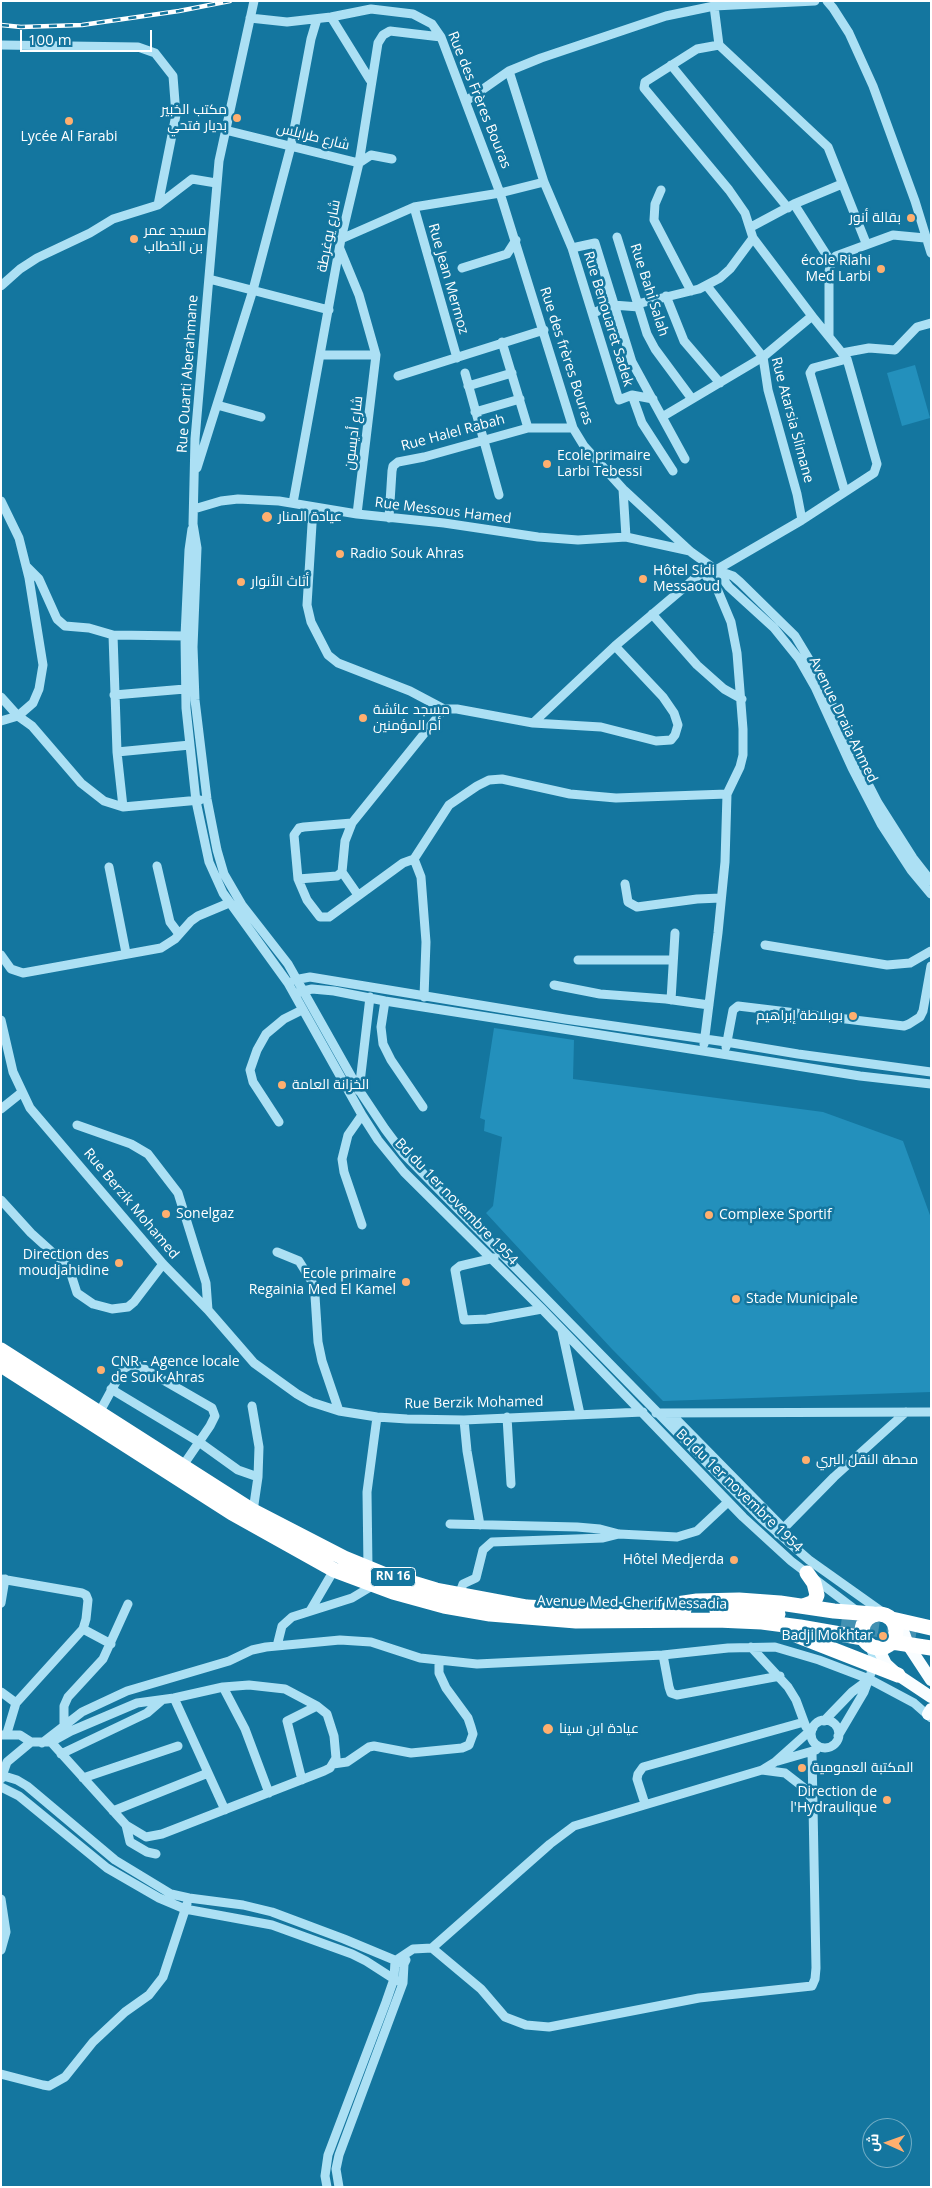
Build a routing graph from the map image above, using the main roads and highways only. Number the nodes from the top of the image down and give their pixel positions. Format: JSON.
{"nodes":[{"id":1,"x":1,"y":1350,"type":"edge"},
{"id":2,"x":1,"y":1365,"type":"edge"},
{"id":3,"x":807,"y":1573,"type":"road end"},
{"id":4,"x":803,"y":1606,"type":"junction"},
{"id":5,"x":645,"y":1609,"type":"junction"},
{"id":6,"x":879,"y":1617,"type":"junction"},
{"id":7,"x":743,"y":1622,"type":"junction"},
{"id":8,"x":842,"y":1624,"type":"tunnel mouth"},
{"id":9,"x":931,"y":1628,"type":"edge"},
{"id":10,"x":918,"y":1639,"type":"edge"},
{"id":11,"x":876,"y":1643,"type":"junction"},
{"id":12,"x":931,"y":1648,"type":"edge"},
{"id":13,"x":898,"y":1675,"type":"junction"},
{"id":14,"x":931,"y":1680,"type":"edge"},
{"id":15,"x":931,"y":1697,"type":"edge"}],
"edges":[{"from":1,"to":5,"type":"highway","number":"RN 16"},
{"from":2,"to":7,"type":"highway","name":"Avenue Med-Cherif Messadia","number":"RN 16"},
{"from":3,"to":4,"type":"highway"},
{"from":4,"to":5,"type":"highway"},
{"from":4,"to":6,"type":"highway"},
{"from":5,"to":8,"type":"highway","number":"RN 16"},
{"from":6,"to":9,"type":"highway"},
{"from":6,"to":10,"type":"main road"},
{"from":6,"to":11,"type":"highway"},
{"from":6,"to":11,"type":"highway"},
{"from":7,"to":11,"type":"highway","name":"Avenue Med-Cherif Messadia","number":"RN 16"},
{"from":7,"to":13,"type":"highway"},
{"from":10,"to":11,"type":"highway","name":"Avenue Med-Cherif Messadia","number":"RN 16"},
{"from":10,"to":12,"type":"highway","name":"Avenue Med-Cherif Messadia","number":"RN 16"},
{"from":10,"to":14,"type":"main road"},
{"from":11,"to":13,"type":"main road"},
{"from":13,"to":15,"type":"main road"}]}
